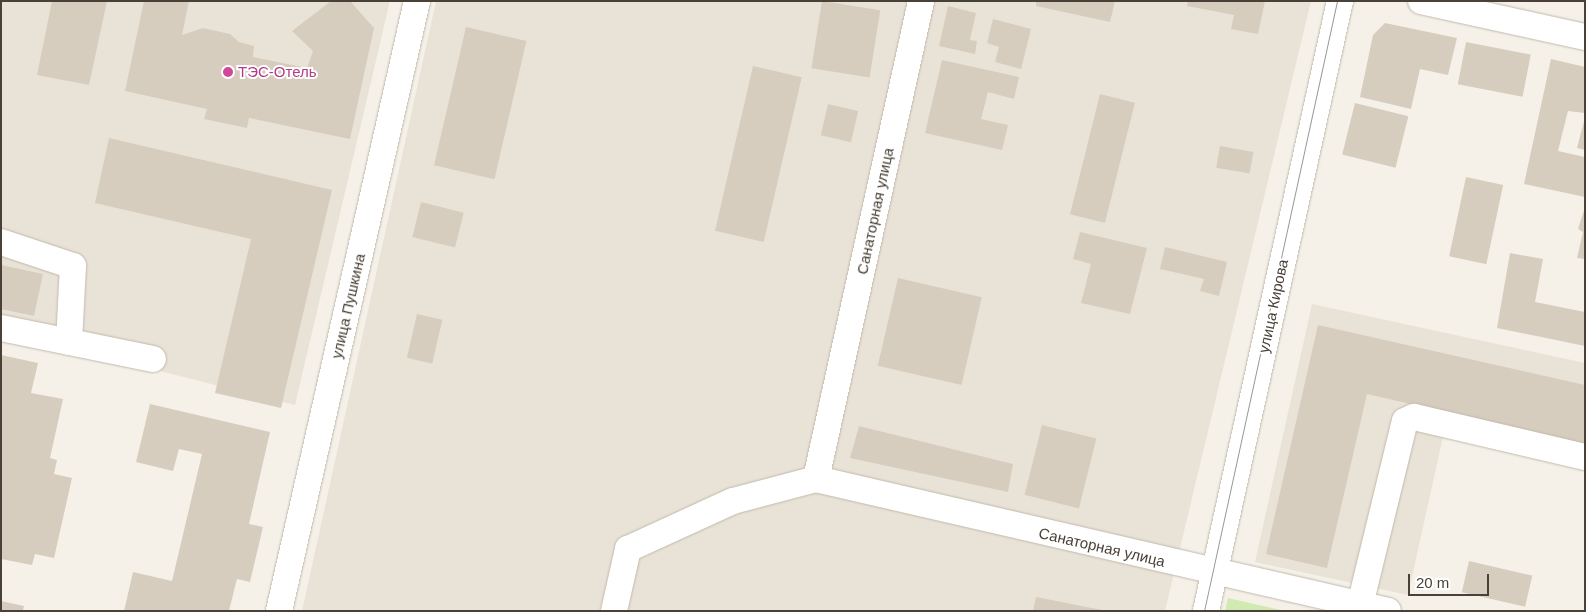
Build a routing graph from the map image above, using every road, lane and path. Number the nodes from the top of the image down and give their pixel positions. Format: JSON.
{"nodes":[{"id":1,"x":417,"y":1,"type":"edge"},
{"id":2,"x":921,"y":1,"type":"edge"},
{"id":3,"x":1340,"y":1,"type":"edge"},
{"id":4,"x":1421,"y":1,"type":"edge"},
{"id":5,"x":1585,"y":37,"type":"edge"},
{"id":6,"x":1,"y":242,"type":"edge"},
{"id":7,"x":1,"y":328,"type":"edge"},
{"id":8,"x":69,"y":342,"type":"junction"},
{"id":9,"x":153,"y":359,"type":"dead end"},
{"id":10,"x":1585,"y":457,"type":"edge"},
{"id":11,"x":816,"y":479,"type":"junction"},
{"id":12,"x":1214,"y":573,"type":"junction"},
{"id":13,"x":1360,"y":605,"type":"junction"},
{"id":14,"x":279,"y":611,"type":"edge"},
{"id":15,"x":614,"y":611,"type":"edge"},
{"id":16,"x":1206,"y":611,"type":"edge"},
{"id":17,"x":1388,"y":611,"type":"edge"}],
"edges":[{"from":1,"to":14,"type":"street","name":"улица Пушкина"},
{"from":2,"to":11,"type":"street","name":"Санаторная улица"},
{"from":3,"to":12,"type":"street","name":"улица Кирова"},
{"from":4,"to":5,"type":"street"},
{"from":6,"to":8,"type":"street"},
{"from":7,"to":8,"type":"street"},
{"from":8,"to":9,"type":"street"},
{"from":10,"to":13,"type":"street"},
{"from":11,"to":12,"type":"street","name":"Санаторная улица"},
{"from":11,"to":15,"type":"street","name":"Санаторная улица"},
{"from":12,"to":13,"type":"street","name":"Санаторная улица"},
{"from":12,"to":16,"type":"street","name":"улица Кирова"},
{"from":13,"to":17,"type":"street","name":"Санаторная улица"}]}
